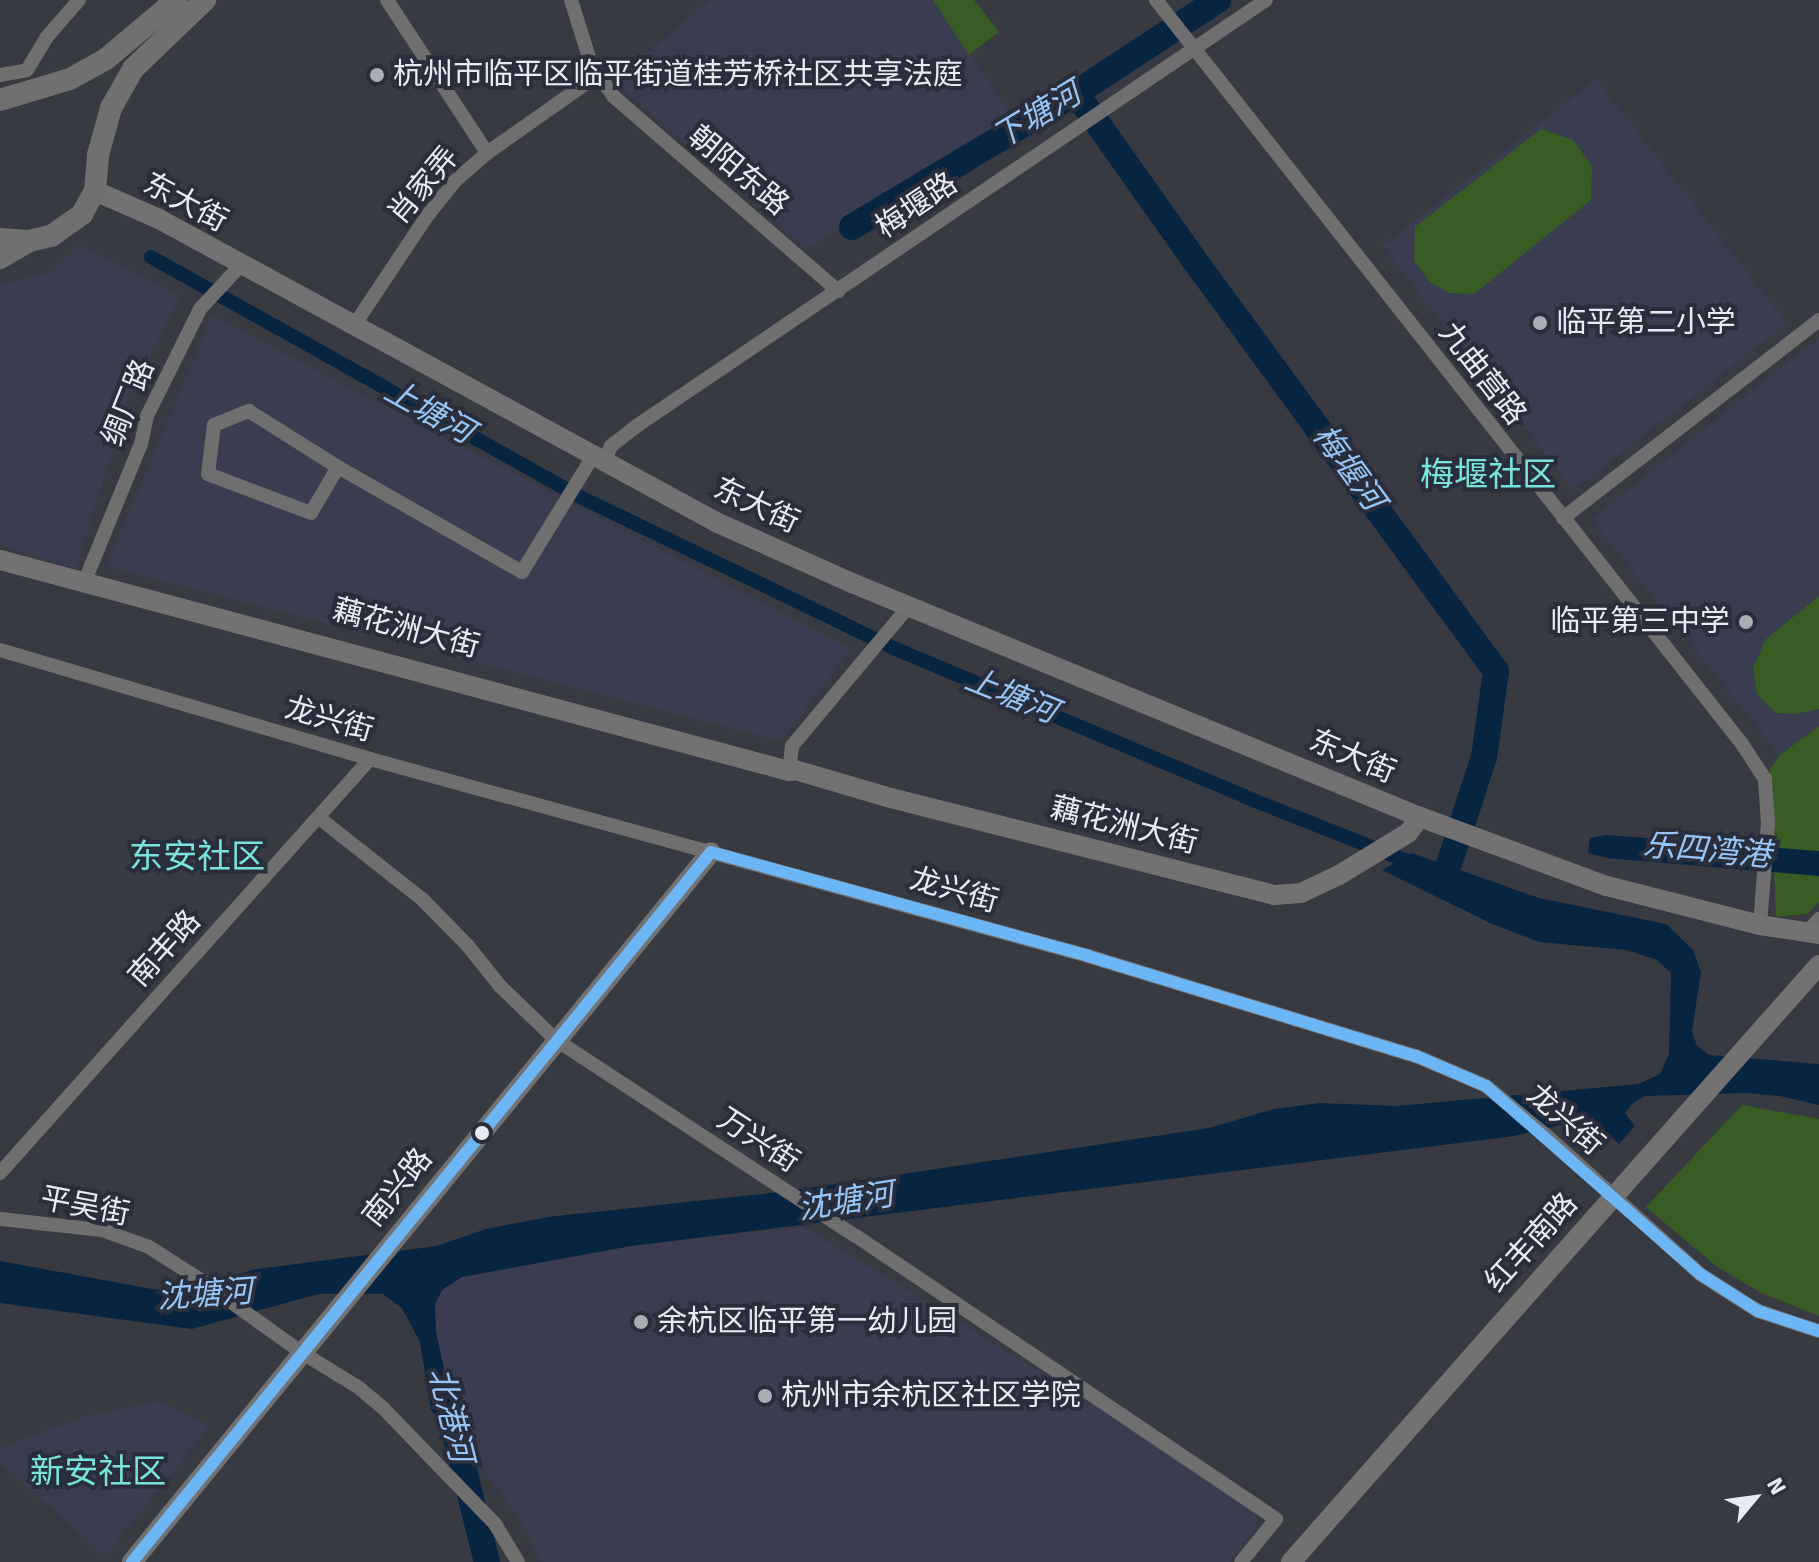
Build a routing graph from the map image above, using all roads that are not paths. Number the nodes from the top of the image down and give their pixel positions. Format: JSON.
{"nodes":[{"id":1,"x":79,"y":0,"type":"edge"},
{"id":2,"x":176,"y":0,"type":"edge"},
{"id":3,"x":205,"y":0,"type":"edge"},
{"id":4,"x":387,"y":0,"type":"edge"},
{"id":5,"x":571,"y":0,"type":"edge"},
{"id":6,"x":1156,"y":0,"type":"edge"},
{"id":7,"x":1266,"y":0,"type":"edge"},
{"id":8,"x":1195,"y":50,"type":"junction"},
{"id":9,"x":0,"y":75,"type":"edge"},
{"id":10,"x":598,"y":75,"type":"junction"},
{"id":11,"x":0,"y":100,"type":"edge"},
{"id":12,"x":487,"y":153,"type":"junction"},
{"id":13,"x":95,"y":191,"type":"junction"},
{"id":14,"x":1,"y":245,"type":"edge"},
{"id":15,"x":240,"y":266,"type":"junction"},
{"id":16,"x":838,"y":291,"type":"junction"},
{"id":17,"x":1819,"y":320,"type":"edge"},
{"id":18,"x":353,"y":327,"type":"junction"},
{"id":19,"x":595,"y":461,"type":"junction"},
{"id":20,"x":338,"y":467,"type":"junction"},
{"id":21,"x":1563,"y":518,"type":"junction"},
{"id":22,"x":0,"y":548,"type":"edge"},
{"id":23,"x":0,"y":560,"type":"edge"},
{"id":24,"x":88,"y":573,"type":"junction"},
{"id":25,"x":909,"y":606,"type":"junction"},
{"id":26,"x":0,"y":650,"type":"edge"},
{"id":27,"x":370,"y":759,"type":"junction"},
{"id":28,"x":792,"y":768,"type":"junction"},
{"id":29,"x":318,"y":817,"type":"junction"},
{"id":30,"x":1416,"y":823,"type":"junction"},
{"id":31,"x":711,"y":852,"type":"junction"},
{"id":32,"x":1760,"y":925,"type":"junction"},
{"id":33,"x":1815,"y":928,"type":"edge"},
{"id":34,"x":1819,"y":965,"type":"edge"},
{"id":35,"x":556,"y":1040,"type":"junction"},
{"id":36,"x":0,"y":1173,"type":"edge"},
{"id":37,"x":0,"y":1219,"type":"edge"},
{"id":38,"x":1819,"y":1331,"type":"edge"},
{"id":39,"x":301,"y":1352,"type":"junction"},
{"id":40,"x":132,"y":1562,"type":"edge"},
{"id":41,"x":518,"y":1562,"type":"edge"},
{"id":42,"x":1241,"y":1562,"type":"edge"},
{"id":43,"x":1291,"y":1562,"type":"edge"}],
"edges":[{"from":1,"to":9,"type":"street"},
{"from":2,"to":11,"type":"main road"},
{"from":3,"to":13,"type":"main road"},
{"from":4,"to":12,"type":"street"},
{"from":5,"to":10,"type":"street","name":"朝阳东路"},
{"from":6,"to":8,"type":"street","name":"九曲营路"},
{"from":7,"to":8,"type":"street","name":"梅堰路"},
{"from":8,"to":16,"type":"street","name":"梅堰路"},
{"from":8,"to":21,"type":"street","name":"九曲营路"},
{"from":10,"to":12,"type":"street","name":"肖家弄"},
{"from":10,"to":16,"type":"street","name":"朝阳东路"},
{"from":12,"to":18,"type":"street","name":"肖家弄"},
{"from":13,"to":14,"type":"main road"},
{"from":13,"to":15,"type":"street","name":"东大街"},
{"from":15,"to":18,"type":"street","name":"东大街"},
{"from":15,"to":24,"type":"street","name":"绸厂路"},
{"from":16,"to":19,"type":"street","name":"梅堰路"},
{"from":17,"to":21,"type":"street"},
{"from":18,"to":19,"type":"street","name":"东大街"},
{"from":19,"to":20,"type":"street","name":"梅堰路"},
{"from":19,"to":25,"type":"street","name":"东大街"},
{"from":20,"to":20,"type":"street"},
{"from":21,"to":32,"type":"street","name":"九曲营路"},
{"from":22,"to":24,"type":"street","name":"藕花洲大街"},
{"from":23,"to":28,"type":"street","name":"藕花洲大街"},
{"from":24,"to":28,"type":"street","name":"藕花洲大街"},
{"from":25,"to":28,"type":"street"},
{"from":25,"to":30,"type":"street","name":"东大街"},
{"from":26,"to":27,"type":"street","name":"龙兴街"},
{"from":27,"to":29,"type":"street","name":"南丰路"},
{"from":27,"to":31,"type":"street","name":"龙兴街"},
{"from":28,"to":30,"type":"street","name":"藕花洲大街"},
{"from":29,"to":35,"type":"street","name":"万兴街"},
{"from":29,"to":36,"type":"street","name":"南丰路"},
{"from":30,"to":32,"type":"street","name":"东大街"},
{"from":31,"to":35,"type":"street","name":"南兴路"},
{"from":31,"to":38,"type":"street","name":"龙兴街"},
{"from":32,"to":33,"type":"street","name":"东大街"},
{"from":34,"to":43,"type":"street","name":"红丰南路","bridge":true},
{"from":35,"to":39,"type":"street","name":"南兴路"},
{"from":35,"to":42,"type":"street","name":"万兴街"},
{"from":37,"to":39,"type":"street","name":"平吴街"},
{"from":39,"to":40,"type":"street","name":"南兴路"},
{"from":39,"to":41,"type":"street","name":"平吴街"}]}
